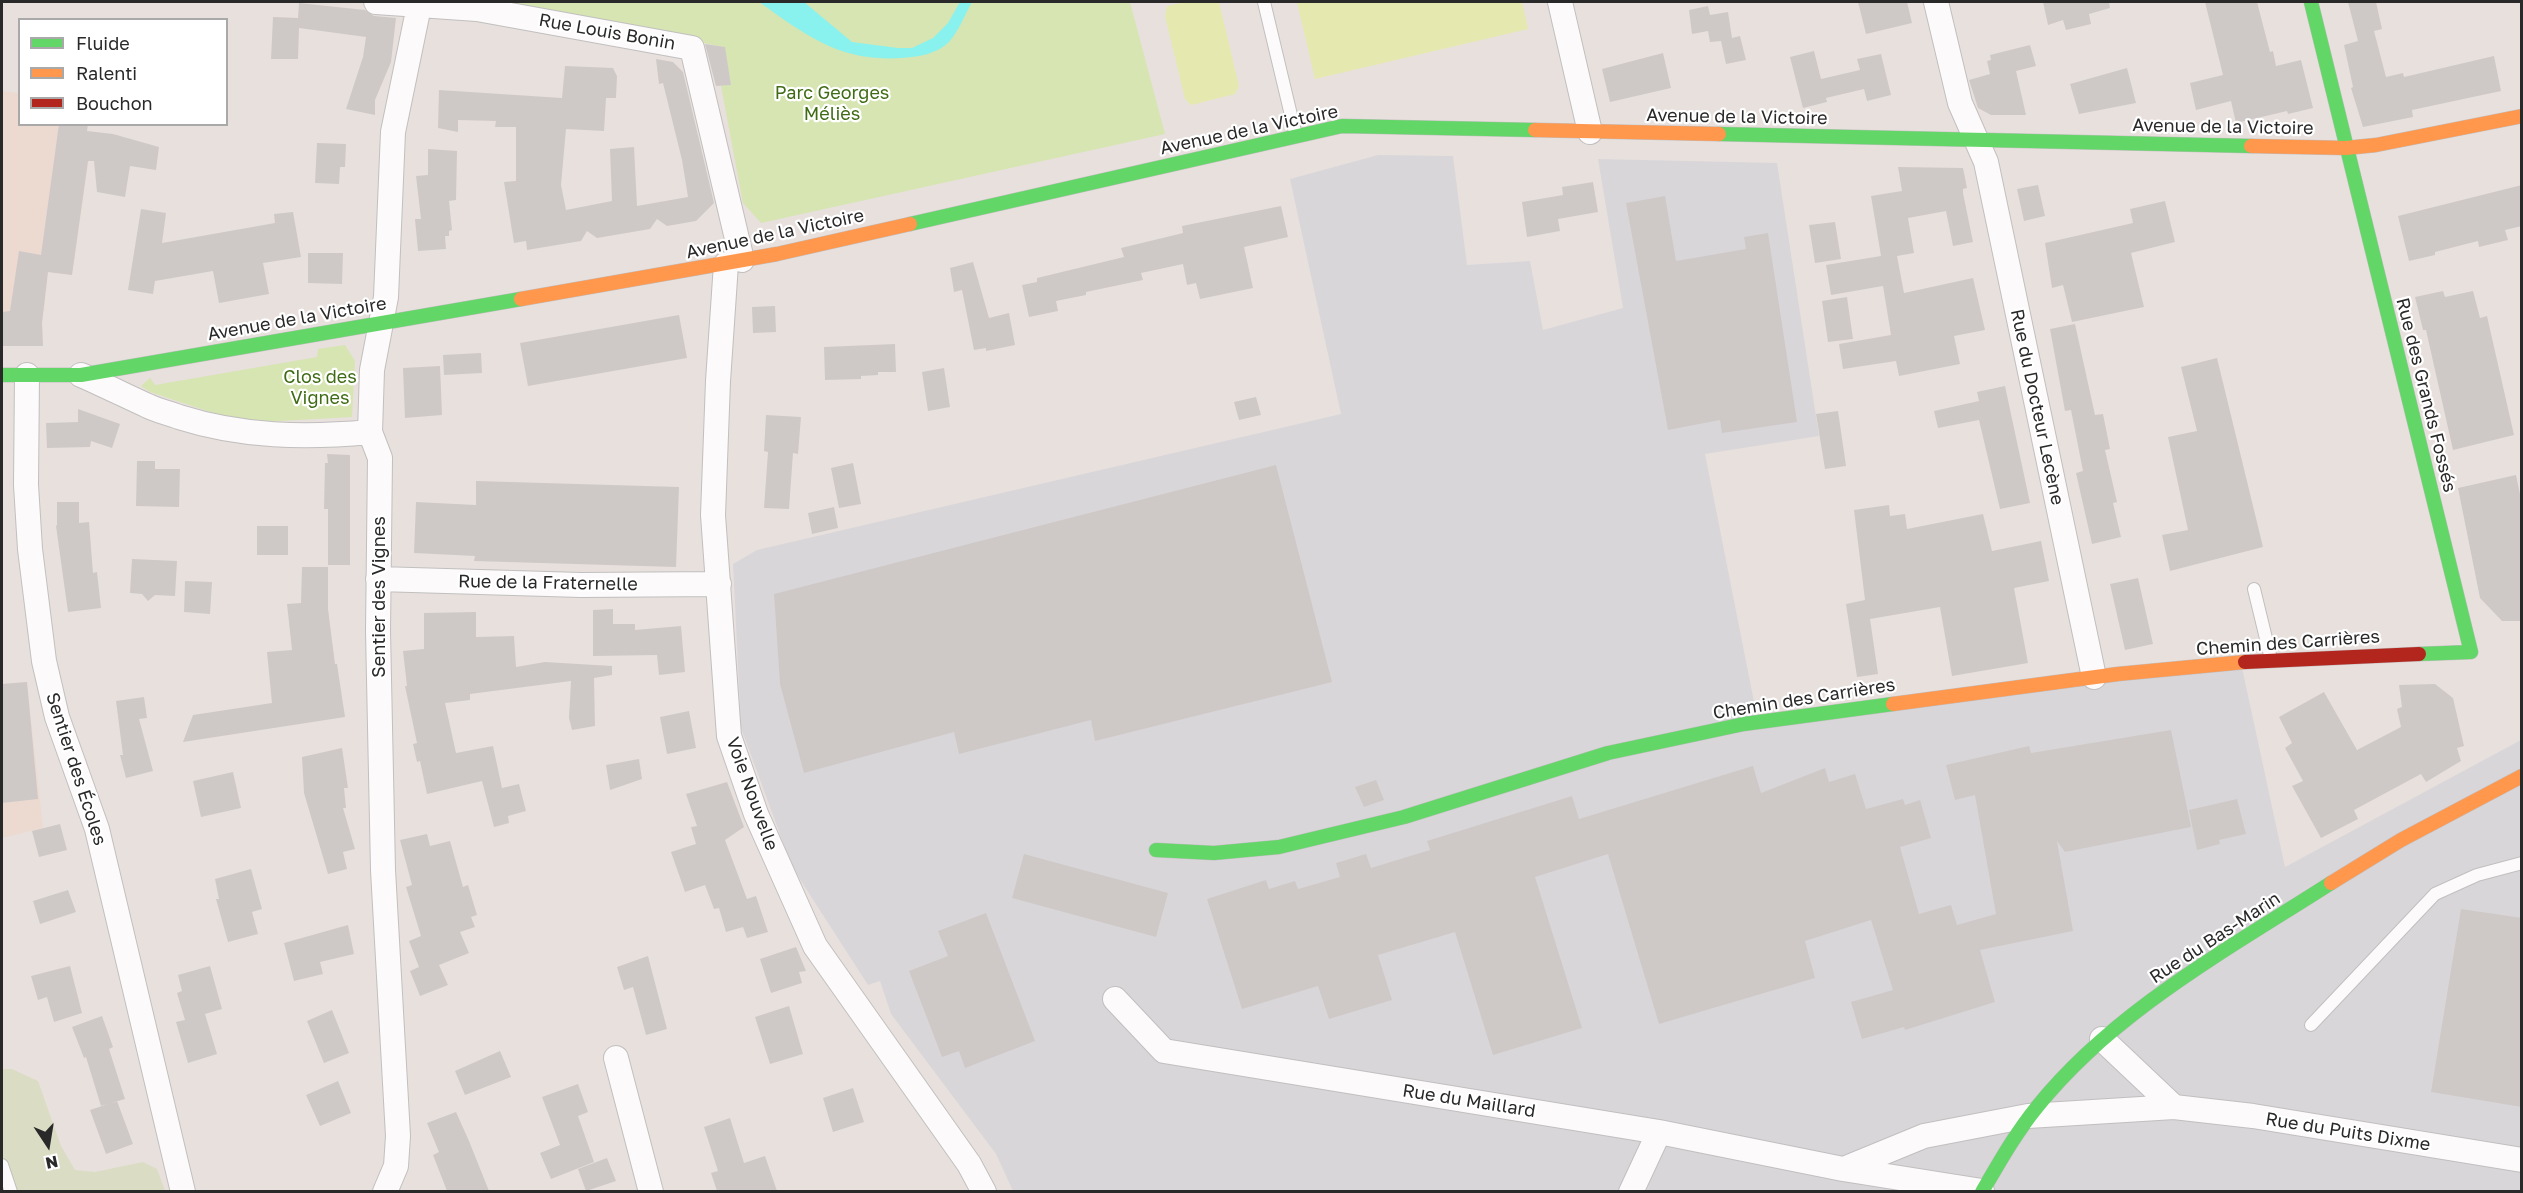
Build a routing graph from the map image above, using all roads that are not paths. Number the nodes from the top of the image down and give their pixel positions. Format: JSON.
{"nodes":[{"id":1,"x":376,"y":2,"type":"edge"},
{"id":2,"x":1264,"y":2,"type":"edge"},
{"id":3,"x":1560,"y":2,"type":"edge"},
{"id":4,"x":1936,"y":2,"type":"edge"},
{"id":5,"x":2311,"y":2,"type":"edge"},
{"id":6,"x":476,"y":5,"type":"edge"},
{"id":7,"x":419,"y":6,"type":"junction"},
{"id":8,"x":2522,"y":116,"type":"edge"},
{"id":9,"x":1590,"y":132,"type":"junction"},
{"id":10,"x":1296,"y":137,"type":"junction"},
{"id":11,"x":1974,"y":139,"type":"junction"},
{"id":12,"x":2346,"y":148,"type":"junction"},
{"id":13,"x":734,"y":262,"type":"junction"},
{"id":14,"x":382,"y":322,"type":"junction"},
{"id":15,"x":2,"y":375,"type":"edge"},
{"id":16,"x":27,"y":375,"type":"junction"},
{"id":17,"x":81,"y":375,"type":"junction"},
{"id":18,"x":370,"y":432,"type":"junction"},
{"id":19,"x":378,"y":579,"type":"junction"},
{"id":20,"x":719,"y":584,"type":"junction"},
{"id":21,"x":2254,"y":589,"type":"dead end"},
{"id":22,"x":2471,"y":652,"type":"joint"},
{"id":23,"x":2271,"y":660,"type":"junction"},
{"id":24,"x":2094,"y":677,"type":"junction"},
{"id":25,"x":2522,"y":776,"type":"edge"},
{"id":26,"x":1156,"y":850,"type":"dead end"},
{"id":27,"x":2522,"y":863,"type":"edge"},
{"id":28,"x":1115,"y":999,"type":"dead end"},
{"id":29,"x":2311,"y":1025,"type":"dead end"},
{"id":30,"x":2102,"y":1039,"type":"junction"},
{"id":31,"x":616,"y":1058,"type":"dead end"},
{"id":32,"x":2174,"y":1107,"type":"junction"},
{"id":33,"x":2028,"y":1116,"type":"junction"},
{"id":34,"x":1659,"y":1132,"type":"junction"},
{"id":35,"x":2522,"y":1160,"type":"edge"},
{"id":36,"x":2,"y":1166,"type":"edge"},
{"id":37,"x":1843,"y":1169,"type":"junction"},
{"id":38,"x":11,"y":1191,"type":"edge"},
{"id":39,"x":183,"y":1191,"type":"edge"},
{"id":40,"x":385,"y":1191,"type":"edge"},
{"id":41,"x":651,"y":1191,"type":"edge"},
{"id":42,"x":984,"y":1191,"type":"edge"},
{"id":43,"x":1631,"y":1191,"type":"edge"},
{"id":44,"x":1982,"y":1191,"type":"edge"}],
"edges":[{"from":1,"to":7,"type":"street","name":"Rue Louis Bonin"},
{"from":2,"to":10,"type":"lane"},
{"from":3,"to":9,"type":"street"},
{"from":4,"to":11,"type":"street","name":"Rue du Docteur Lecène"},
{"from":5,"to":12,"type":"street","name":"Rue des Grands Fossés"},
{"from":6,"to":7,"type":"street","name":"Rue Louis Bonin"},
{"from":6,"to":13,"type":"street","name":"Rue Louis Bonin"},
{"from":7,"to":14,"type":"street","name":"Sentier des Vignes"},
{"from":8,"to":12,"type":"street","name":"Avenue de la Victoire"},
{"from":9,"to":10,"type":"street","name":"Avenue de la Victoire"},
{"from":9,"to":11,"type":"street","name":"Avenue de la Victoire"},
{"from":10,"to":13,"type":"street","name":"Avenue de la Victoire"},
{"from":11,"to":12,"type":"street","name":"Avenue de la Victoire"},
{"from":11,"to":24,"type":"street","name":"Rue du Docteur Lecène"},
{"from":12,"to":22,"type":"street","name":"Rue des Grands Fossés"},
{"from":13,"to":14,"type":"street","name":"Avenue de la Victoire"},
{"from":13,"to":20,"type":"street","name":"Voie Nouvelle"},
{"from":14,"to":17,"type":"street","name":"Avenue de la Victoire"},
{"from":14,"to":18,"type":"street","name":"Sentier des Vignes"},
{"from":15,"to":16,"type":"street","name":"Avenue de la Victoire"},
{"from":16,"to":17,"type":"street","name":"Avenue de la Victoire"},
{"from":16,"to":39,"type":"street","name":"Sentier des Écoles"},
{"from":17,"to":18,"type":"street"},
{"from":18,"to":19,"type":"street","name":"Sentier des Vignes"},
{"from":19,"to":20,"type":"street","name":"Rue de la Fraternelle"},
{"from":19,"to":40,"type":"street","name":"Sentier des Vignes"},
{"from":20,"to":42,"type":"street","name":"Voie Nouvelle"},
{"from":21,"to":23,"type":"lane"},
{"from":22,"to":23,"type":"street","name":"Chemin des Carrières"},
{"from":23,"to":24,"type":"street","name":"Chemin des Carrières"},
{"from":24,"to":26,"type":"street","name":"Chemin des Carrières"},
{"from":25,"to":30,"type":"street","name":"Rue du Bas-Marin"},
{"from":27,"to":29,"type":"lane"},
{"from":28,"to":34,"type":"street","name":"Rue du Maillard"},
{"from":30,"to":32,"type":"street"},
{"from":30,"to":33,"type":"street","name":"Rue du Bas-Marin"},
{"from":31,"to":41,"type":"street"},
{"from":32,"to":33,"type":"street","name":"Rue du Puits Dixme"},
{"from":32,"to":35,"type":"street","name":"Rue du Puits Dixme"},
{"from":33,"to":37,"type":"street"},
{"from":33,"to":44,"type":"street","name":"Rue du Bas-Marin"},
{"from":34,"to":37,"type":"street","name":"Rue du Maillard"},
{"from":34,"to":43,"type":"street"},
{"from":36,"to":38,"type":"lane"},
{"from":37,"to":44,"type":"street","name":"Rue du Maillard"}]}
